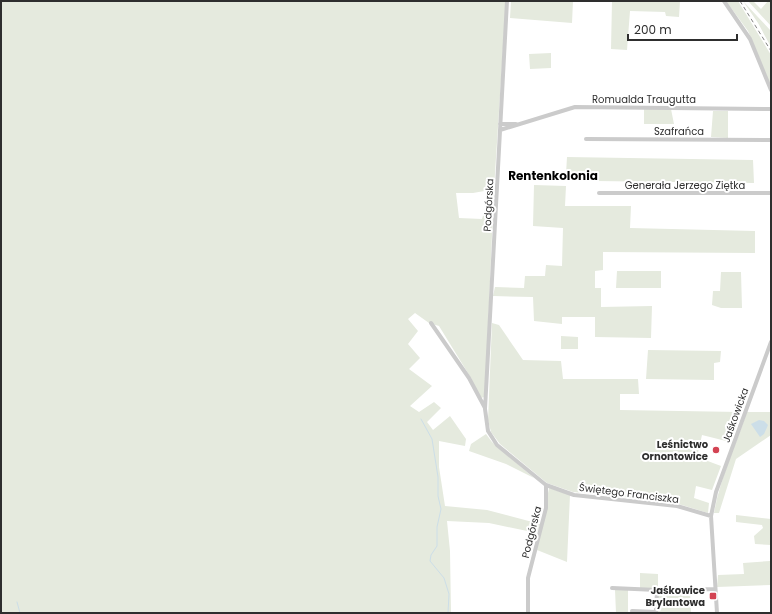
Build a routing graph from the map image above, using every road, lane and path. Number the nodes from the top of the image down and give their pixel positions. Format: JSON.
{"nodes":[{"id":1,"x":507,"y":1,"type":"edge"},
{"id":2,"x":724,"y":1,"type":"edge"},
{"id":3,"x":771,"y":90,"type":"edge"},
{"id":4,"x":771,"y":109,"type":"edge"},
{"id":5,"x":500,"y":124,"type":"junction"},
{"id":6,"x":520,"y":124,"type":"junction"},
{"id":7,"x":500,"y":130,"type":"junction"},
{"id":8,"x":586,"y":138,"type":"dead end"},
{"id":9,"x":771,"y":140,"type":"edge"},
{"id":10,"x":599,"y":193,"type":"dead end"},
{"id":11,"x":771,"y":193,"type":"edge"},
{"id":12,"x":431,"y":323,"type":"dead end"},
{"id":13,"x":771,"y":342,"type":"edge"},
{"id":14,"x":485,"y":409,"type":"junction"},
{"id":15,"x":546,"y":486,"type":"junction"},
{"id":16,"x":711,"y":516,"type":"junction"},
{"id":17,"x":612,"y":588,"type":"dead end"},
{"id":18,"x":715,"y":589,"type":"junction"},
{"id":19,"x":657,"y":590,"type":"junction"},
{"id":20,"x":632,"y":611,"type":"dead end"},
{"id":21,"x":656,"y":612,"type":"edge"},
{"id":22,"x":528,"y":613,"type":"edge"},
{"id":23,"x":717,"y":613,"type":"edge"}],
"edges":[{"from":1,"to":5,"type":"street","name":"Podgórska"},
{"from":2,"to":3,"type":"street"},
{"from":4,"to":6,"type":"street","name":"Romualda Traugutta"},
{"from":5,"to":6,"type":"street","name":"Romualda Traugutta"},
{"from":5,"to":7,"type":"street","name":"Podgórska"},
{"from":6,"to":7,"type":"street","name":"Romualda Traugutta"},
{"from":7,"to":14,"type":"street","name":"Podgórska"},
{"from":8,"to":9,"type":"street","name":"Szafrańca"},
{"from":10,"to":11,"type":"street","name":"Generała Jerzego Ziętka"},
{"from":12,"to":14,"type":"street","name":"Podgórska"},
{"from":13,"to":16,"type":"street","name":"Jaśkowicka"},
{"from":14,"to":15,"type":"street","name":"Podgórska"},
{"from":15,"to":16,"type":"street","name":"Świętego Franciszka"},
{"from":15,"to":22,"type":"street","name":"Podgórska"},
{"from":16,"to":18,"type":"street","name":"Jaśkowicka"},
{"from":17,"to":19,"type":"street"},
{"from":18,"to":19,"type":"street"},
{"from":18,"to":23,"type":"street","name":"Jaśkowicka"},
{"from":19,"to":21,"type":"street"},
{"from":20,"to":21,"type":"street"}]}
